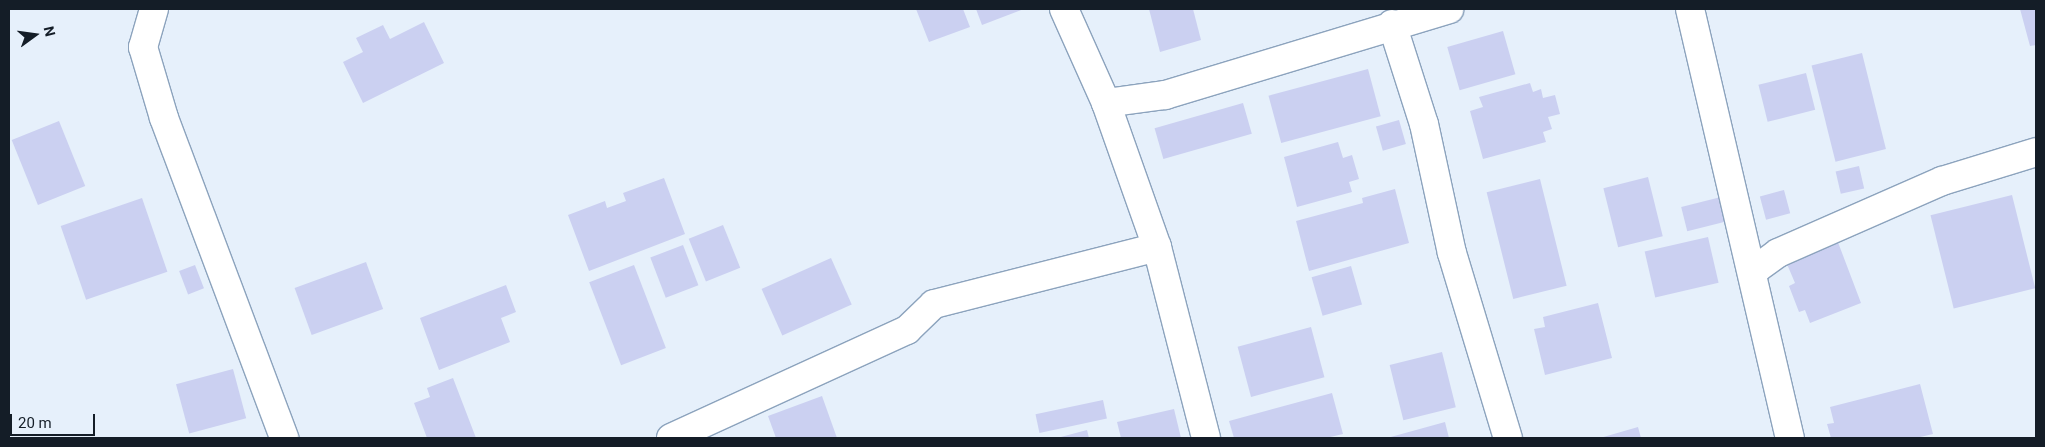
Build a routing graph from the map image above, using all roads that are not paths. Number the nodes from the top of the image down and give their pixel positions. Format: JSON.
{"nodes":[{"id":1,"x":154,"y":9,"type":"edge"},
{"id":2,"x":1064,"y":9,"type":"edge"},
{"id":3,"x":1449,"y":9,"type":"edge"},
{"id":4,"x":1690,"y":9,"type":"edge"},
{"id":5,"x":1392,"y":24,"type":"junction"},
{"id":6,"x":1106,"y":103,"type":"junction"},
{"id":7,"x":2036,"y":152,"type":"edge"},
{"id":8,"x":1157,"y":248,"type":"junction"},
{"id":9,"x":1750,"y":259,"type":"junction"},
{"id":10,"x":284,"y":438,"type":"edge"},
{"id":11,"x":671,"y":438,"type":"edge"},
{"id":12,"x":1206,"y":438,"type":"edge"},
{"id":13,"x":1508,"y":438,"type":"edge"},
{"id":14,"x":1790,"y":438,"type":"edge"}],
"edges":[{"from":1,"to":10,"type":"street"},
{"from":2,"to":6,"type":"street"},
{"from":3,"to":5,"type":"street"},
{"from":4,"to":9,"type":"street"},
{"from":5,"to":6,"type":"street"},
{"from":5,"to":13,"type":"street"},
{"from":6,"to":8,"type":"street"},
{"from":7,"to":9,"type":"street"},
{"from":8,"to":11,"type":"street"},
{"from":8,"to":12,"type":"street"},
{"from":9,"to":14,"type":"street"}]}
